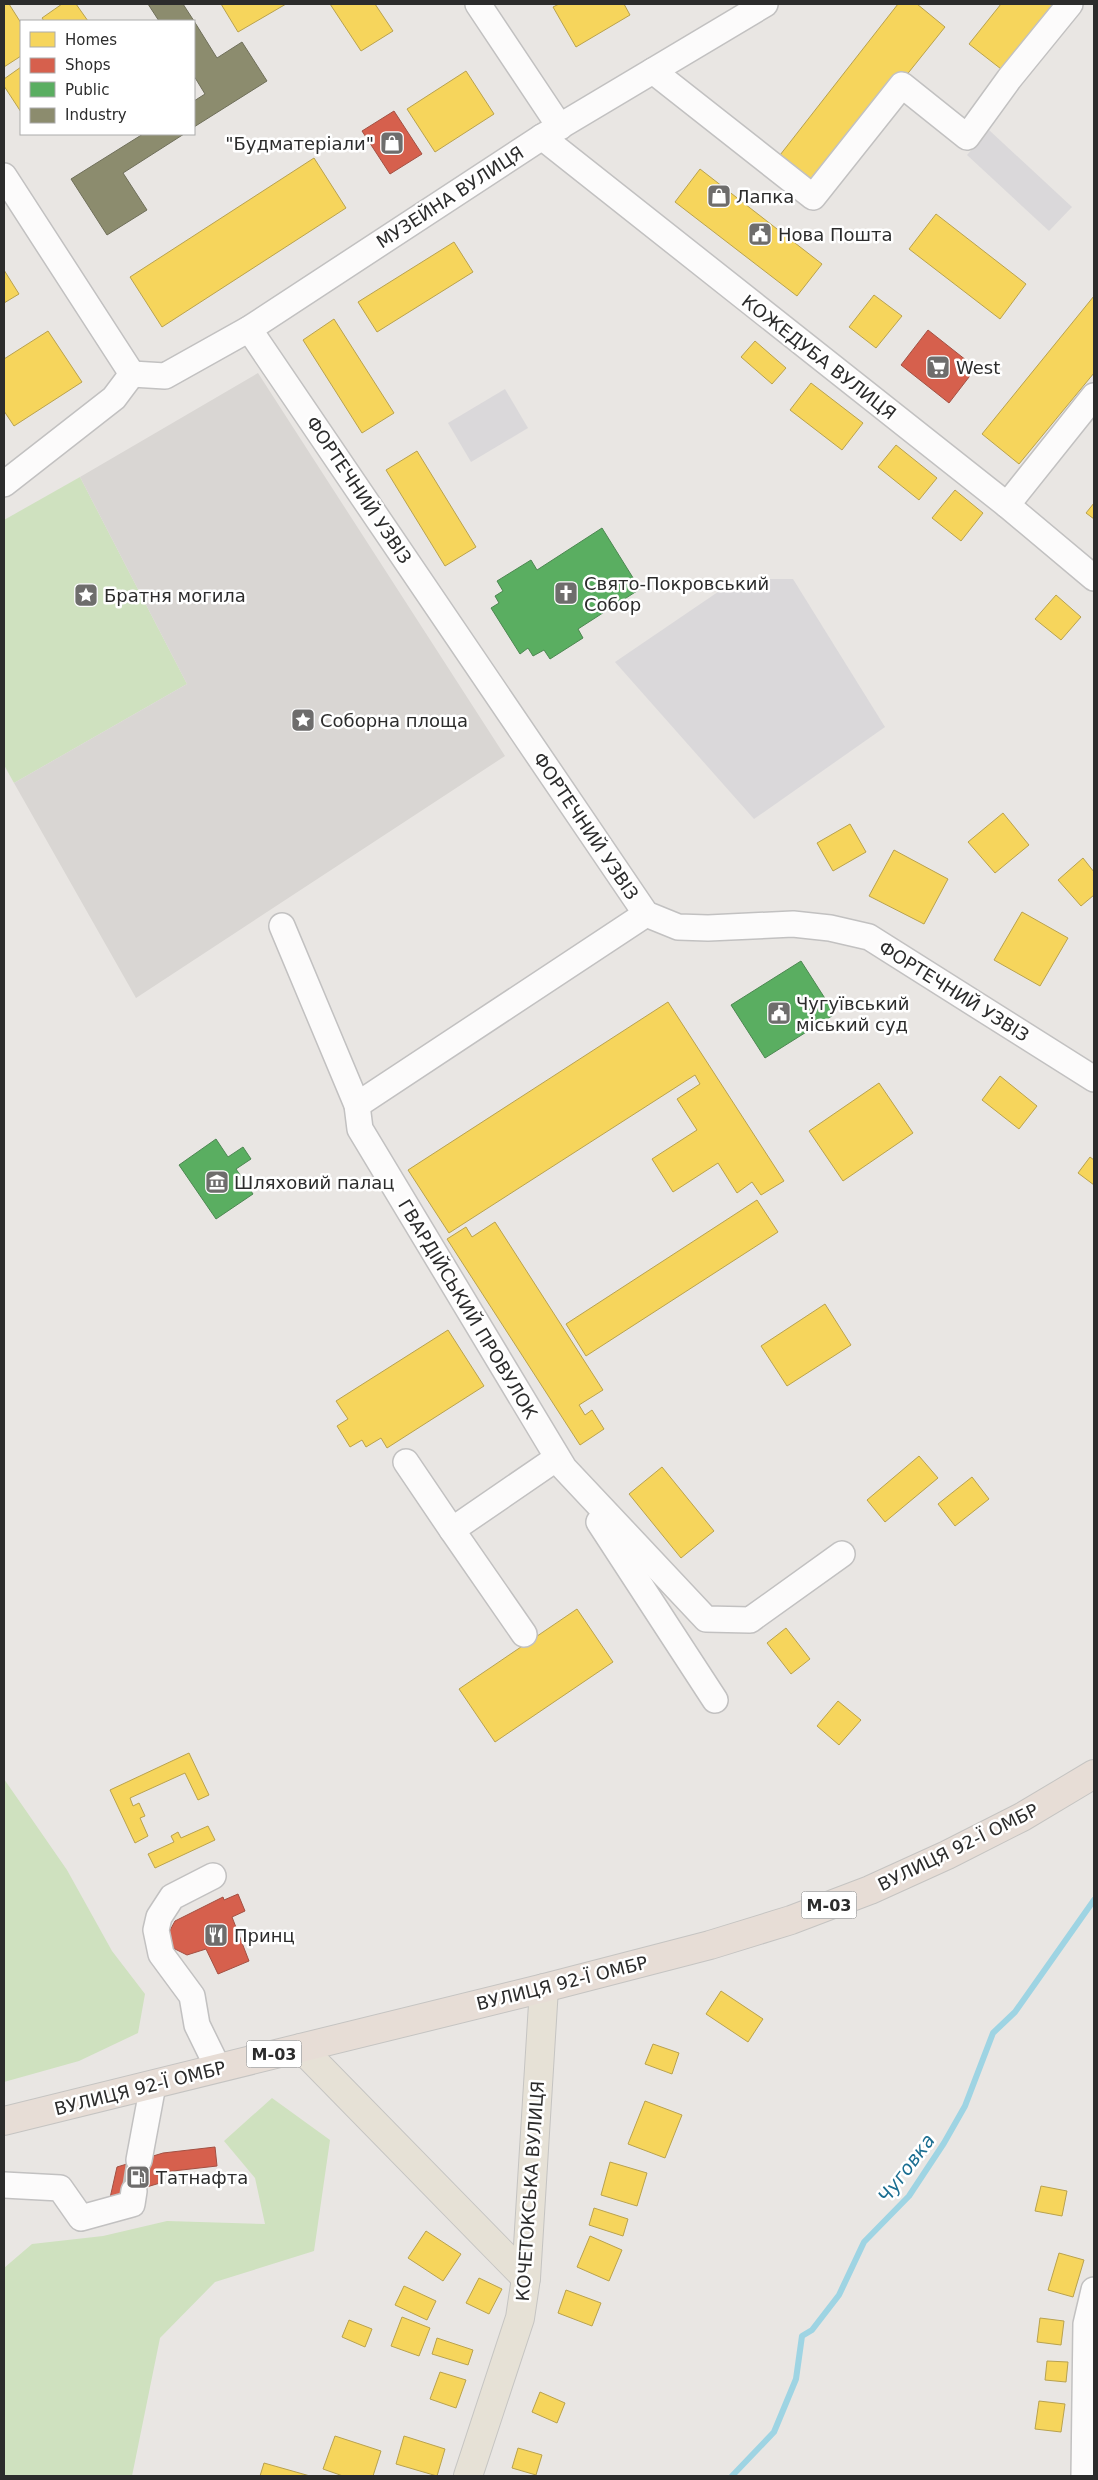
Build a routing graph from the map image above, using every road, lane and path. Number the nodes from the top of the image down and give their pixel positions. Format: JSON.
{"nodes":[{"id":1,"x":478,"y":4,"type":"edge"},
{"id":2,"x":765,"y":4,"type":"edge"},
{"id":3,"x":1070,"y":4,"type":"edge"},
{"id":4,"x":653,"y":71,"type":"junction"},
{"id":5,"x":551,"y":132,"type":"junction"},
{"id":6,"x":4,"y":176,"type":"edge"},
{"id":7,"x":249,"y":329,"type":"junction"},
{"id":8,"x":132,"y":374,"type":"junction"},
{"id":9,"x":1094,"y":396,"type":"edge"},
{"id":10,"x":4,"y":484,"type":"edge"},
{"id":11,"x":1007,"y":505,"type":"junction"},
{"id":12,"x":1094,"y":578,"type":"edge"},
{"id":13,"x":646,"y":914,"type":"junction"},
{"id":14,"x":282,"y":926,"type":"dead end"},
{"id":15,"x":1094,"y":1079,"type":"edge"},
{"id":16,"x":357,"y":1105,"type":"junction"},
{"id":17,"x":406,"y":1462,"type":"dead end"},
{"id":18,"x":560,"y":1463,"type":"junction"},
{"id":19,"x":452,"y":1530,"type":"junction"},
{"id":20,"x":842,"y":1554,"type":"dead end"},
{"id":21,"x":524,"y":1634,"type":"dead end"},
{"id":22,"x":715,"y":1700,"type":"dead end"},
{"id":23,"x":1094,"y":1774,"type":"edge"},
{"id":24,"x":213,"y":1876,"type":"dead end"},
{"id":25,"x":544,"y":1988,"type":"junction"},
{"id":26,"x":301,"y":2048,"type":"junction"},
{"id":27,"x":218,"y":2068,"type":"junction"},
{"id":28,"x":153,"y":2085,"type":"junction"},
{"id":29,"x":4,"y":2120,"type":"edge"},
{"id":30,"x":140,"y":2160,"type":"tunnel mouth"},
{"id":31,"x":4,"y":2185,"type":"edge"},
{"id":32,"x":134,"y":2190,"type":"tunnel mouth"},
{"id":33,"x":526,"y":2278,"type":"junction"},
{"id":34,"x":1094,"y":2290,"type":"edge"},
{"id":35,"x":468,"y":2476,"type":"edge"},
{"id":36,"x":1084,"y":2476,"type":"edge"}],
"edges":[{"from":1,"to":5,"type":"street","name":"КОЖЕДУБА ВУЛИЦЯ"},
{"from":2,"to":4,"type":"street","name":"МУЗЕЙНА ВУЛИЦЯ"},
{"from":3,"to":4,"type":"street"},
{"from":4,"to":5,"type":"street","name":"МУЗЕЙНА ВУЛИЦЯ"},
{"from":5,"to":7,"type":"street","name":"МУЗЕЙНА ВУЛИЦЯ"},
{"from":5,"to":11,"type":"street","name":"КОЖЕДУБА ВУЛИЦЯ"},
{"from":6,"to":8,"type":"street"},
{"from":7,"to":8,"type":"street","name":"МУЗЕЙНА ВУЛИЦЯ"},
{"from":7,"to":13,"type":"street","name":"ФОРТЕЧНИЙ УЗВІЗ"},
{"from":8,"to":10,"type":"street"},
{"from":9,"to":11,"type":"street"},
{"from":11,"to":12,"type":"street","name":"КОЖЕДУБА ВУЛИЦЯ"},
{"from":13,"to":15,"type":"street","name":"ФОРТЕЧНИЙ УЗВІЗ"},
{"from":13,"to":16,"type":"street"},
{"from":14,"to":16,"type":"street","name":"ГВАРДІЙСЬКИЙ ПРОВУЛОК"},
{"from":16,"to":18,"type":"street","name":"ГВАРДІЙСЬКИЙ ПРОВУЛОК"},
{"from":17,"to":19,"type":"street"},
{"from":18,"to":19,"type":"street"},
{"from":18,"to":20,"type":"street","name":"ГВАРДІЙСЬКИЙ ПРОВУЛОК"},
{"from":18,"to":22,"type":"street"},
{"from":19,"to":21,"type":"street"},
{"from":23,"to":25,"type":"highway","name":"ВУЛИЦЯ 92-Ї ОМБР","number":"М-03"},
{"from":24,"to":27,"type":"street"},
{"from":25,"to":26,"type":"highway","name":"ВУЛИЦЯ 92-Ї ОМБР","number":"М-03"},
{"from":25,"to":33,"type":"main road","name":"КОЧЕТОКСЬКА ВУЛИЦЯ"},
{"from":26,"to":27,"type":"highway","name":"ВУЛИЦЯ 92-Ї ОМБР","number":"М-03"},
{"from":26,"to":33,"type":"main road"},
{"from":27,"to":28,"type":"highway","name":"ВУЛИЦЯ 92-Ї ОМБР","number":"М-03"},
{"from":28,"to":29,"type":"highway","name":"ВУЛИЦЯ 92-Ї ОМБР","number":"М-03"},
{"from":28,"to":30,"type":"street"},
{"from":31,"to":32,"type":"street"},
{"from":33,"to":35,"type":"main road","name":"КОЧЕТОКСЬКА ВУЛИЦЯ"},
{"from":34,"to":36,"type":"street"}]}
